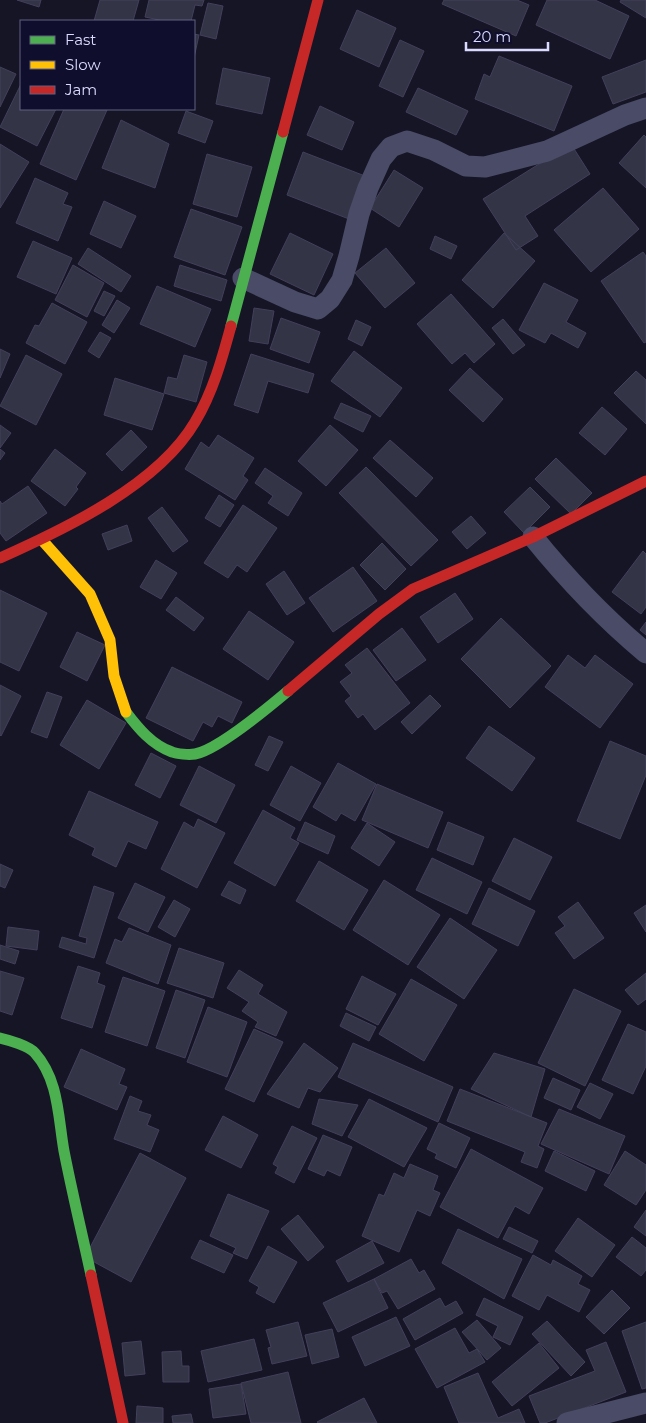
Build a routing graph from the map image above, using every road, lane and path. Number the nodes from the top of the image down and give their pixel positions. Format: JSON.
{"nodes":[{"id":1,"x":318,"y":0,"type":"edge"},
{"id":2,"x":646,"y":108,"type":"edge"},
{"id":3,"x":243,"y":278,"type":"junction"},
{"id":4,"x":646,"y":481,"type":"edge"},
{"id":5,"x":533,"y":537,"type":"junction"},
{"id":6,"x":42,"y":540,"type":"junction"},
{"id":7,"x":0,"y":558,"type":"edge"},
{"id":8,"x":646,"y":653,"type":"edge"},
{"id":9,"x":0,"y":1038,"type":"edge"},
{"id":10,"x":646,"y":1403,"type":"edge"},
{"id":11,"x":123,"y":1423,"type":"edge"},
{"id":12,"x":567,"y":1423,"type":"edge"}],
"edges":[{"from":1,"to":3,"type":"street"},
{"from":2,"to":3,"type":"street"},
{"from":3,"to":6,"type":"street"},
{"from":4,"to":5,"type":"street"},
{"from":5,"to":6,"type":"street"},
{"from":5,"to":8,"type":"street"},
{"from":6,"to":7,"type":"street"},
{"from":9,"to":11,"type":"street"},
{"from":10,"to":12,"type":"street"}]}
